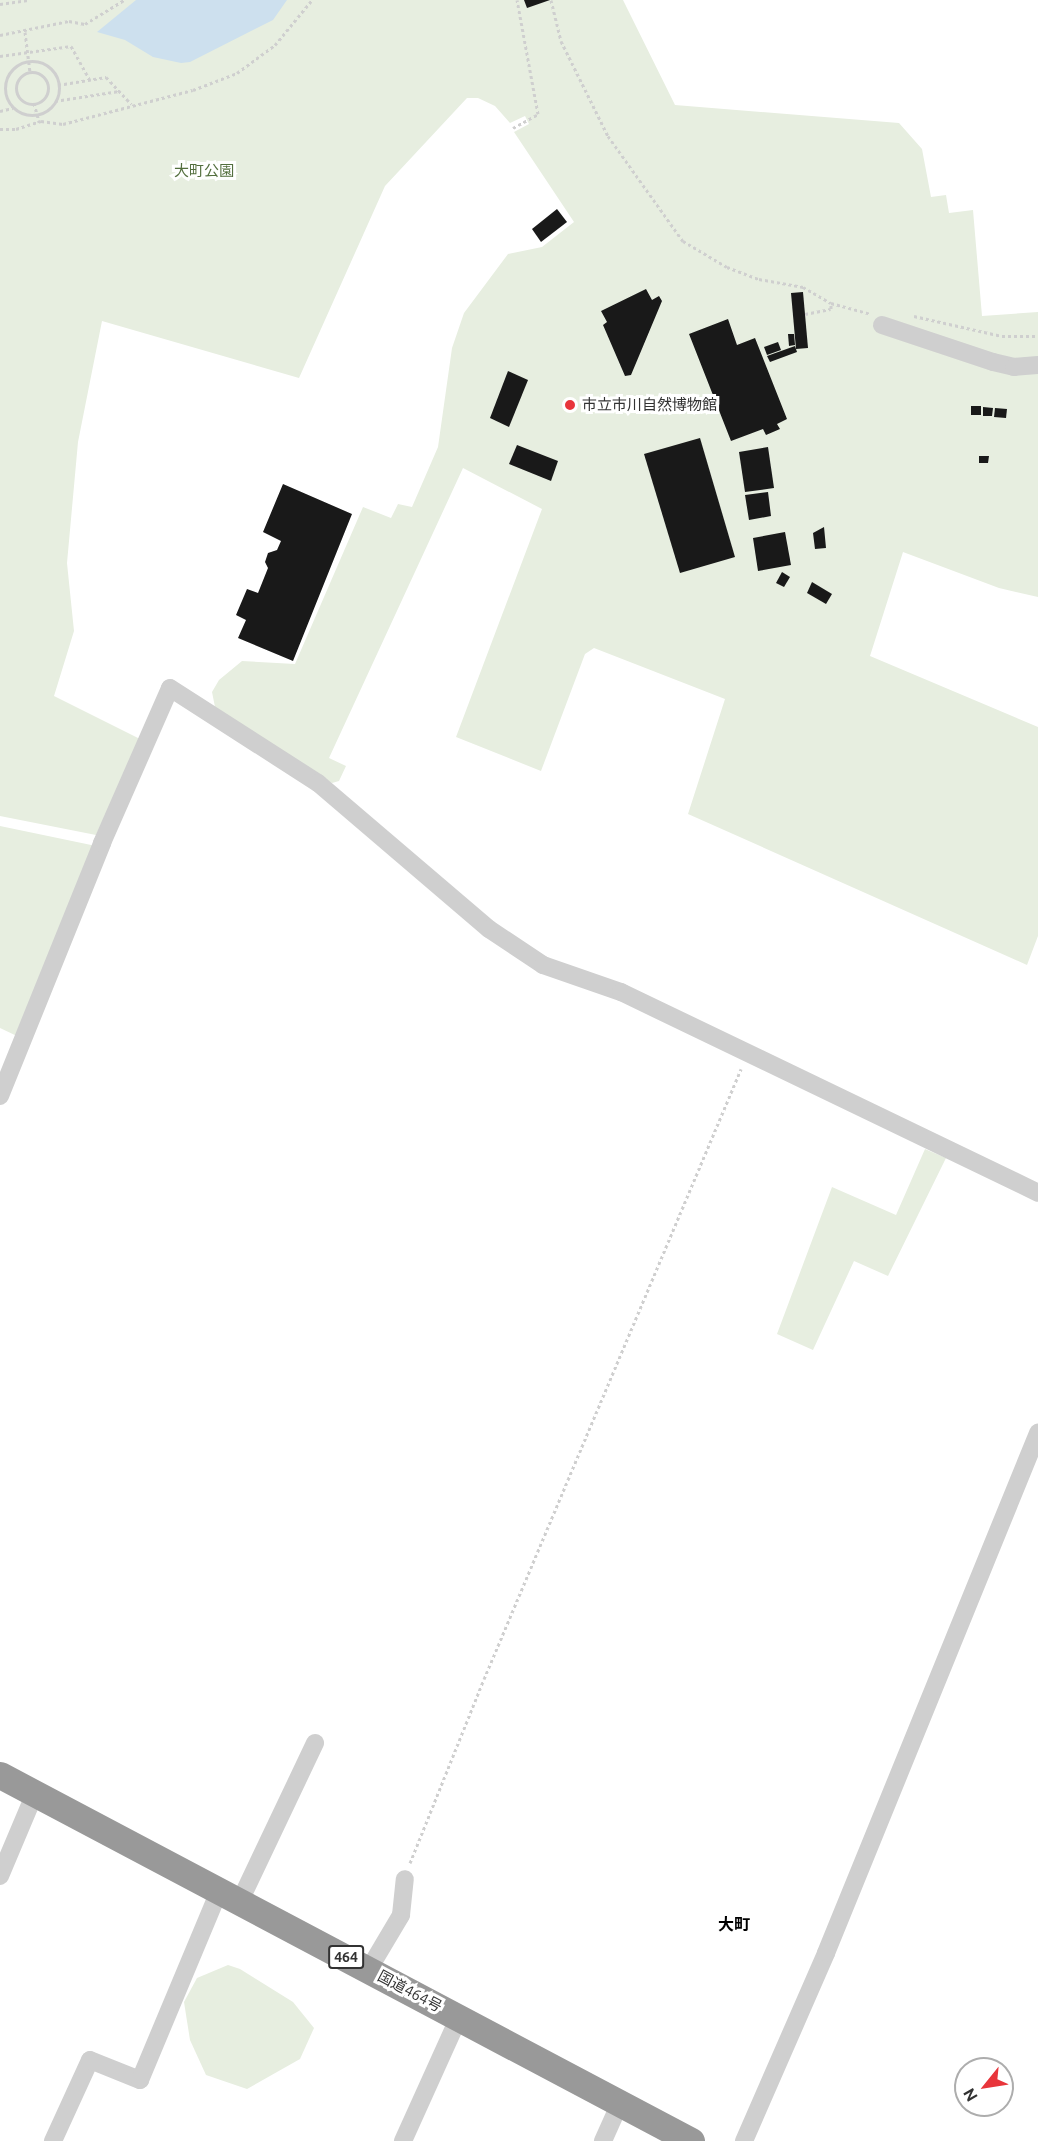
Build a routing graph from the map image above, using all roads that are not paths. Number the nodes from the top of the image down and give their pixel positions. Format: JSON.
{"nodes":[{"id":1,"x":882,"y":325,"type":"dead end"},
{"id":2,"x":1038,"y":365,"type":"edge"},
{"id":3,"x":0,"y":1096,"type":"edge"},
{"id":4,"x":1038,"y":1193,"type":"edge"},
{"id":5,"x":1038,"y":1433,"type":"edge"},
{"id":6,"x":315,"y":1743,"type":"dead end"},
{"id":7,"x":0,"y":1775,"type":"edge"},
{"id":8,"x":35,"y":1793,"type":"junction"},
{"id":9,"x":0,"y":1876,"type":"edge"},
{"id":10,"x":405,"y":1879,"type":"road end"},
{"id":11,"x":230,"y":1896,"type":"junction"},
{"id":12,"x":369,"y":1969,"type":"junction"},
{"id":13,"x":459,"y":2017,"type":"junction"},
{"id":14,"x":620,"y":2103,"type":"junction"},
{"id":15,"x":681,"y":2139,"type":"edge"},
{"id":16,"x":53,"y":2141,"type":"edge"},
{"id":17,"x":404,"y":2141,"type":"edge"},
{"id":18,"x":603,"y":2141,"type":"edge"},
{"id":19,"x":744,"y":2141,"type":"edge"}],
"edges":[{"from":1,"to":2,"type":"street"},
{"from":3,"to":4,"type":"street"},
{"from":5,"to":19,"type":"street"},
{"from":6,"to":11,"type":"street"},
{"from":7,"to":8,"type":"highway","name":"国道464号","number":"464"},
{"from":8,"to":9,"type":"street"},
{"from":8,"to":11,"type":"highway","name":"国道464号","number":"464"},
{"from":10,"to":12,"type":"street"},
{"from":11,"to":12,"type":"highway","name":"国道464号","number":"464"},
{"from":11,"to":16,"type":"street"},
{"from":12,"to":13,"type":"highway","name":"国道464号","number":"464"},
{"from":13,"to":14,"type":"highway","name":"国道464号","number":"464"},
{"from":13,"to":17,"type":"street"},
{"from":14,"to":15,"type":"highway","name":"国道464号","number":"464"},
{"from":14,"to":18,"type":"street"}]}
